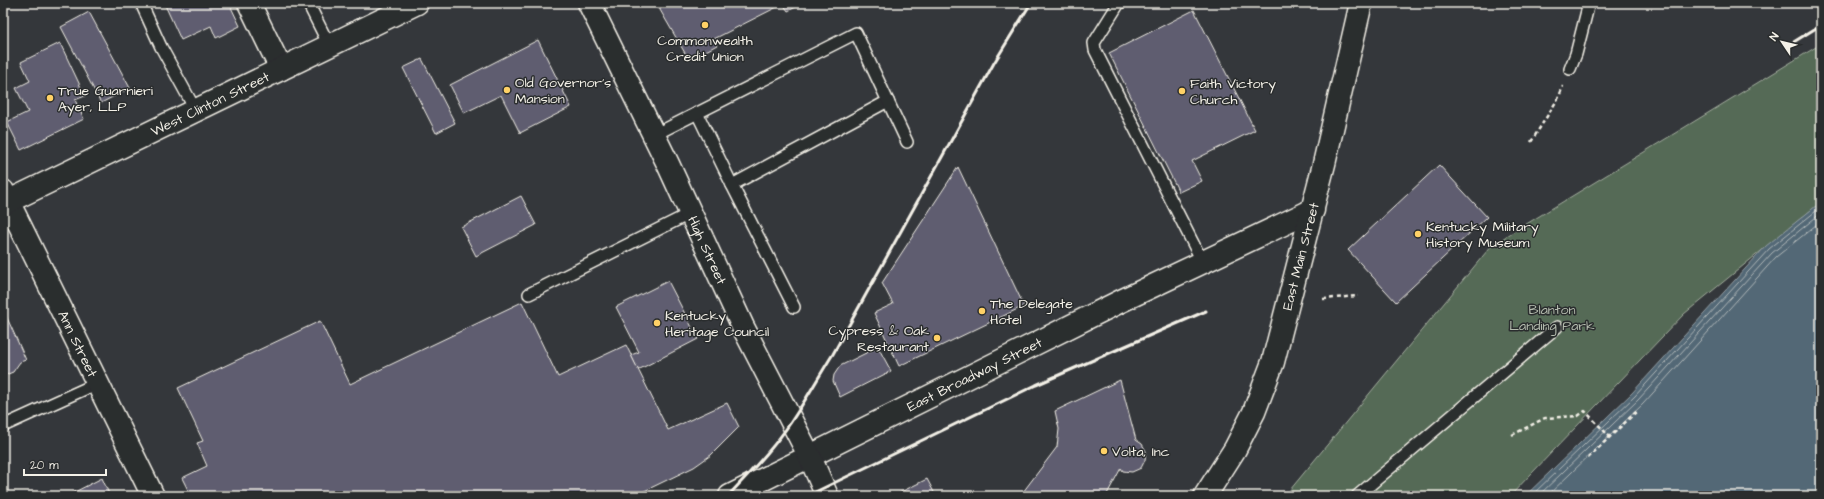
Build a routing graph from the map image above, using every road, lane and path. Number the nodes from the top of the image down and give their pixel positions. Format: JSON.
{"nodes":[{"id":1,"x":141,"y":3,"type":"edge"},
{"id":2,"x":249,"y":3,"type":"edge"},
{"id":3,"x":308,"y":3,"type":"edge"},
{"id":4,"x":417,"y":3,"type":"edge"},
{"id":5,"x":589,"y":3,"type":"edge"},
{"id":6,"x":1119,"y":3,"type":"edge"},
{"id":7,"x":1361,"y":3,"type":"edge"},
{"id":8,"x":1589,"y":3,"type":"edge"},
{"id":9,"x":393,"y":8,"type":"edge"},
{"id":10,"x":330,"y":45,"type":"junction"},
{"id":11,"x":281,"y":69,"type":"junction"},
{"id":12,"x":1570,"y":69,"type":"joint"},
{"id":13,"x":888,"y":101,"type":"junction"},
{"id":14,"x":196,"y":111,"type":"junction"},
{"id":15,"x":697,"y":114,"type":"junction"},
{"id":16,"x":654,"y":135,"type":"junction"},
{"id":17,"x":907,"y":142,"type":"dead end"},
{"id":18,"x":1531,"y":142,"type":"dead end"},
{"id":19,"x":732,"y":185,"type":"junction"},
{"id":20,"x":5,"y":199,"type":"edge"},
{"id":21,"x":1313,"y":210,"type":"junction"},
{"id":22,"x":691,"y":213,"type":"junction"},
{"id":23,"x":1203,"y":263,"type":"junction"},
{"id":24,"x":530,"y":294,"type":"dead end"},
{"id":25,"x":1358,"y":296,"type":"dead end"},
{"id":26,"x":1323,"y":299,"type":"dead end"},
{"id":27,"x":794,"y":307,"type":"dead end"},
{"id":28,"x":1557,"y":327,"type":"dead end"},
{"id":29,"x":98,"y":383,"type":"junction"},
{"id":30,"x":1637,"y":411,"type":"dead end"},
{"id":31,"x":3,"y":426,"type":"edge"},
{"id":32,"x":1512,"y":435,"type":"dead end"},
{"id":33,"x":1610,"y":437,"type":"junction"},
{"id":34,"x":810,"y":457,"type":"junction"},
{"id":35,"x":1588,"y":458,"type":"dead end"},
{"id":36,"x":153,"y":496,"type":"edge"},
{"id":37,"x":730,"y":496,"type":"edge"},
{"id":38,"x":828,"y":496,"type":"edge"},
{"id":39,"x":1205,"y":496,"type":"edge"},
{"id":40,"x":1357,"y":496,"type":"edge"}],
"edges":[{"from":1,"to":14,"type":"lane"},
{"from":2,"to":11,"type":"main road"},
{"from":3,"to":10,"type":"lane"},
{"from":4,"to":9,"type":"main road","name":"West Clinton Street"},
{"from":5,"to":16,"type":"main road","name":"High Street"},
{"from":6,"to":23,"type":"lane"},
{"from":7,"to":21,"type":"main road","name":"East Main Street"},
{"from":8,"to":12,"type":"lane"},
{"from":9,"to":10,"type":"main road","name":"West Clinton Street"},
{"from":10,"to":11,"type":"main road","name":"West Clinton Street"},
{"from":11,"to":14,"type":"main road","name":"West Clinton Street"},
{"from":12,"to":18,"type":"path"},
{"from":13,"to":15,"type":"lane"},
{"from":13,"to":17,"type":"lane"},
{"from":13,"to":19,"type":"lane"},
{"from":14,"to":20,"type":"main road","name":"West Clinton Street"},
{"from":15,"to":16,"type":"lane"},
{"from":15,"to":19,"type":"lane"},
{"from":16,"to":22,"type":"main road","name":"High Street"},
{"from":19,"to":27,"type":"lane"},
{"from":20,"to":29,"type":"main road","name":"Ann Street"},
{"from":21,"to":23,"type":"main road","name":"East Broadway Street"},
{"from":21,"to":39,"type":"main road","name":"East Main Street"},
{"from":22,"to":24,"type":"lane"},
{"from":22,"to":34,"type":"main road","name":"High Street"},
{"from":23,"to":34,"type":"main road","name":"East Broadway Street"},
{"from":25,"to":26,"type":"path"},
{"from":28,"to":40,"type":"lane"},
{"from":29,"to":31,"type":"lane"},
{"from":29,"to":36,"type":"main road","name":"Ann Street"},
{"from":30,"to":33,"type":"path"},
{"from":32,"to":33,"type":"path"},
{"from":33,"to":35,"type":"path"},
{"from":34,"to":37,"type":"main road","name":"East Broadway Street"},
{"from":34,"to":38,"type":"main road","name":"High Street"}]}
